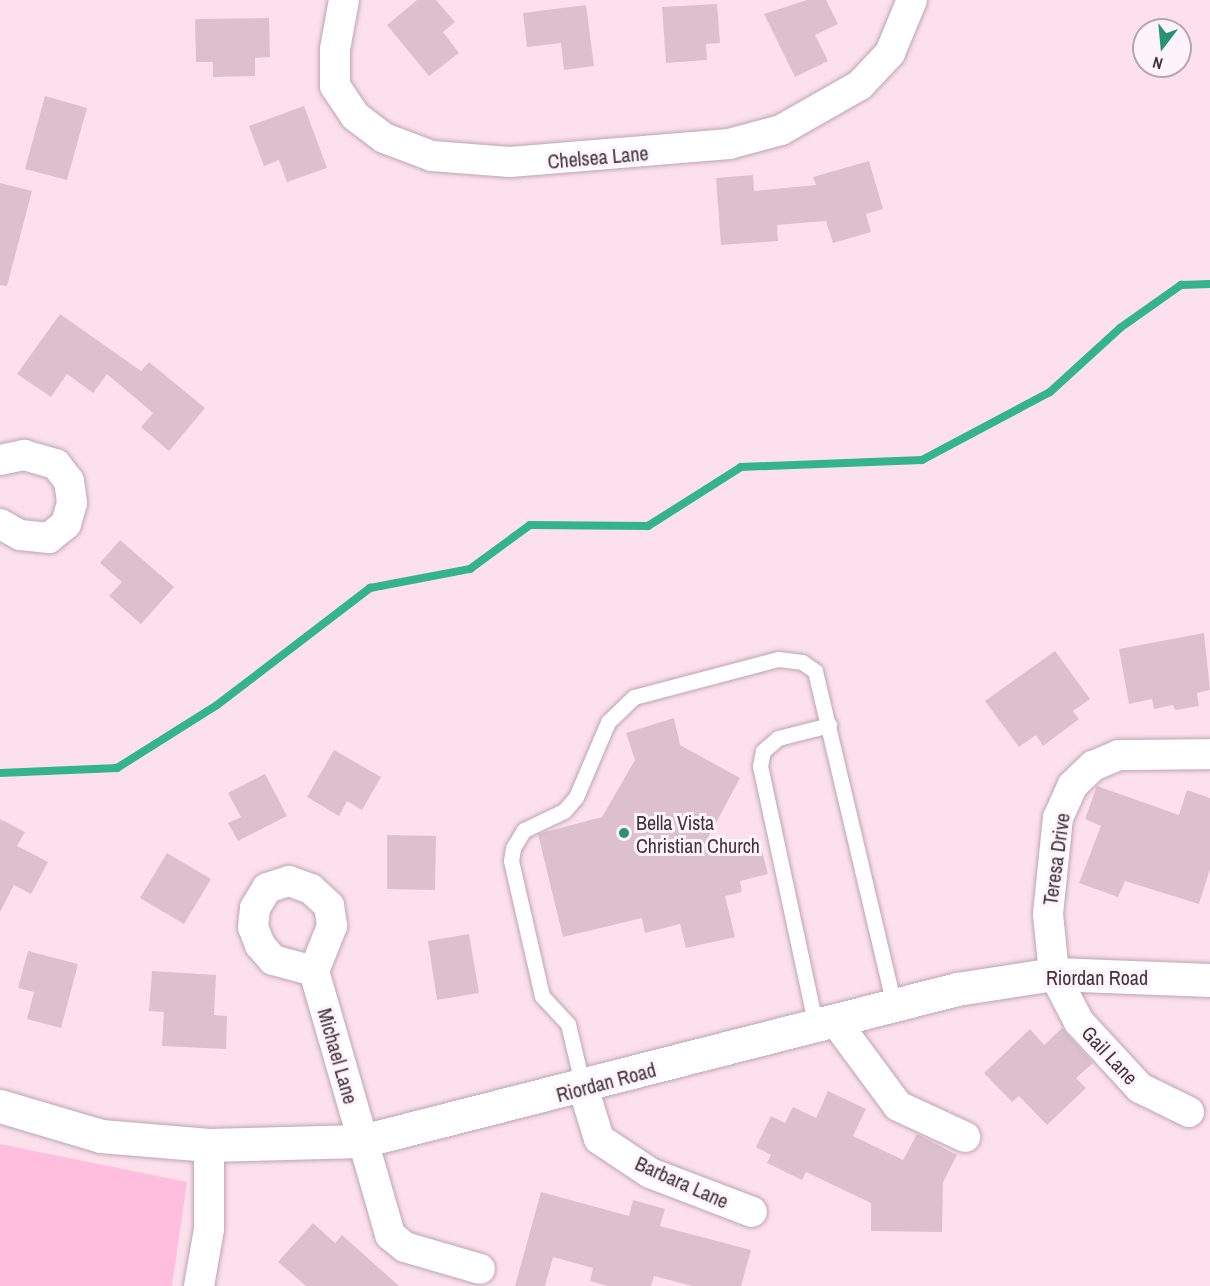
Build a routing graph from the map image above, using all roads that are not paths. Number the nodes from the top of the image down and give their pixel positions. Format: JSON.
{"nodes":[{"id":1,"x":344,"y":0,"type":"edge"},
{"id":2,"x":912,"y":0,"type":"edge"},
{"id":3,"x":0,"y":460,"type":"edge"},
{"id":4,"x":0,"y":525,"type":"edge"},
{"id":5,"x":830,"y":725,"type":"junction"},
{"id":6,"x":1210,"y":754,"type":"edge"},
{"id":7,"x":314,"y":971,"type":"dead end"},
{"id":8,"x":1054,"y":974,"type":"junction"},
{"id":9,"x":1210,"y":980,"type":"edge"},
{"id":10,"x":894,"y":1006,"type":"junction"},
{"id":11,"x":826,"y":1025,"type":"junction"},
{"id":12,"x":583,"y":1087,"type":"junction"},
{"id":13,"x":0,"y":1106,"type":"edge"},
{"id":14,"x":1188,"y":1112,"type":"dead end"},
{"id":15,"x":965,"y":1137,"type":"dead end"},
{"id":16,"x":362,"y":1141,"type":"junction"},
{"id":17,"x":209,"y":1145,"type":"junction"},
{"id":18,"x":752,"y":1212,"type":"dead end"},
{"id":19,"x":480,"y":1269,"type":"dead end"},
{"id":20,"x":199,"y":1286,"type":"edge"}],
"edges":[{"from":1,"to":2,"type":"street","name":"Chelsea Lane"},
{"from":3,"to":4,"type":"street"},
{"from":5,"to":10,"type":"lane"},
{"from":5,"to":11,"type":"lane"},
{"from":5,"to":12,"type":"lane"},
{"from":6,"to":8,"type":"street","name":"Teresa Drive"},
{"from":7,"to":16,"type":"street","name":"Michael Lane"},
{"from":8,"to":9,"type":"street","name":"Riordan Road"},
{"from":8,"to":10,"type":"street","name":"Riordan Road"},
{"from":8,"to":14,"type":"street","name":"Gail Lane"},
{"from":10,"to":11,"type":"street","name":"Riordan Road"},
{"from":11,"to":12,"type":"street","name":"Riordan Road"},
{"from":11,"to":15,"type":"street"},
{"from":12,"to":16,"type":"street","name":"Riordan Road"},
{"from":12,"to":18,"type":"street","name":"Barbara Lane"},
{"from":13,"to":17,"type":"street","name":"Riordan Road"},
{"from":16,"to":17,"type":"street","name":"Riordan Road"},
{"from":16,"to":19,"type":"street","name":"Michael Lane"},
{"from":17,"to":20,"type":"street"}]}
